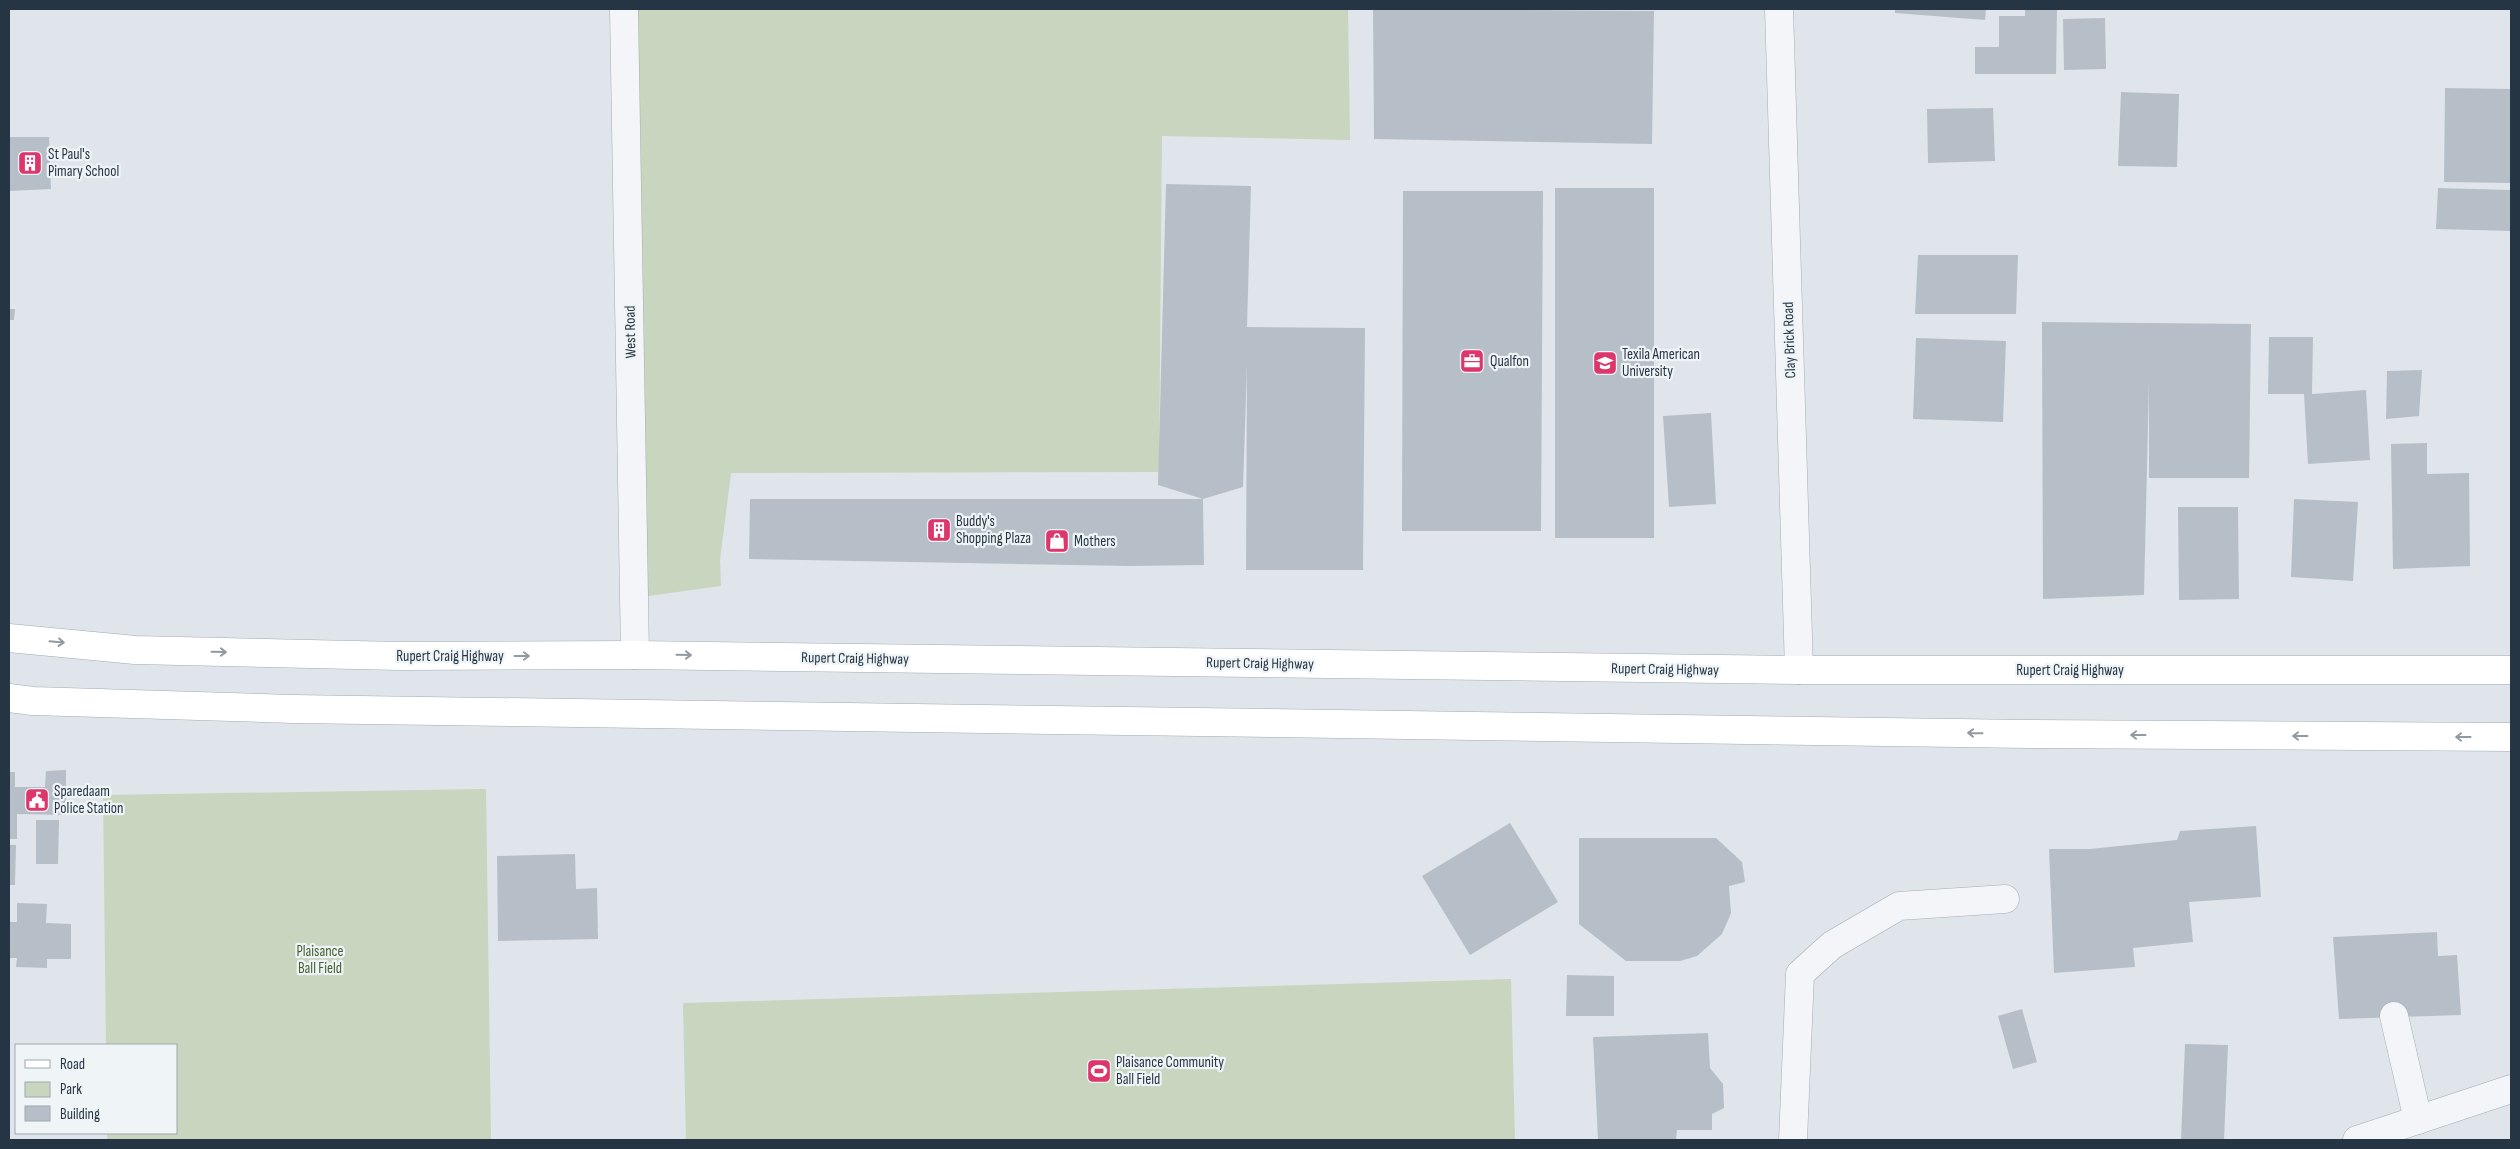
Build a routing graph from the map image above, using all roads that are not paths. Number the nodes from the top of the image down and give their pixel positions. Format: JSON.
{"nodes":[{"id":1,"x":624,"y":9,"type":"edge"},
{"id":2,"x":1779,"y":9,"type":"edge"},
{"id":3,"x":9,"y":638,"type":"edge"},
{"id":4,"x":635,"y":655,"type":"junction"},
{"id":5,"x":1799,"y":670,"type":"junction"},
{"id":6,"x":2511,"y":670,"type":"edge"},
{"id":7,"x":9,"y":698,"type":"edge"},
{"id":8,"x":2511,"y":737,"type":"edge"},
{"id":9,"x":2005,"y":899,"type":"dead end"},
{"id":10,"x":2394,"y":1016,"type":"dead end"},
{"id":11,"x":2511,"y":1089,"type":"edge"},
{"id":12,"x":2418,"y":1120,"type":"junction"},
{"id":13,"x":1793,"y":1140,"type":"edge"},
{"id":14,"x":2357,"y":1140,"type":"edge"}],
"edges":[{"from":1,"to":4,"type":"street","name":"West Road"},
{"from":2,"to":5,"type":"street","name":"Clay Brick Road"},
{"from":3,"to":4,"type":"main road","name":"Rupert Craig Highway","one_way":true},
{"from":4,"to":5,"type":"main road","name":"Rupert Craig Highway","one_way":true},
{"from":5,"to":6,"type":"main road","name":"Rupert Craig Highway"},
{"from":8,"to":7,"type":"main road","one_way":true},
{"from":9,"to":13,"type":"street"},
{"from":10,"to":12,"type":"street"},
{"from":11,"to":12,"type":"street"},
{"from":12,"to":14,"type":"street"}]}
